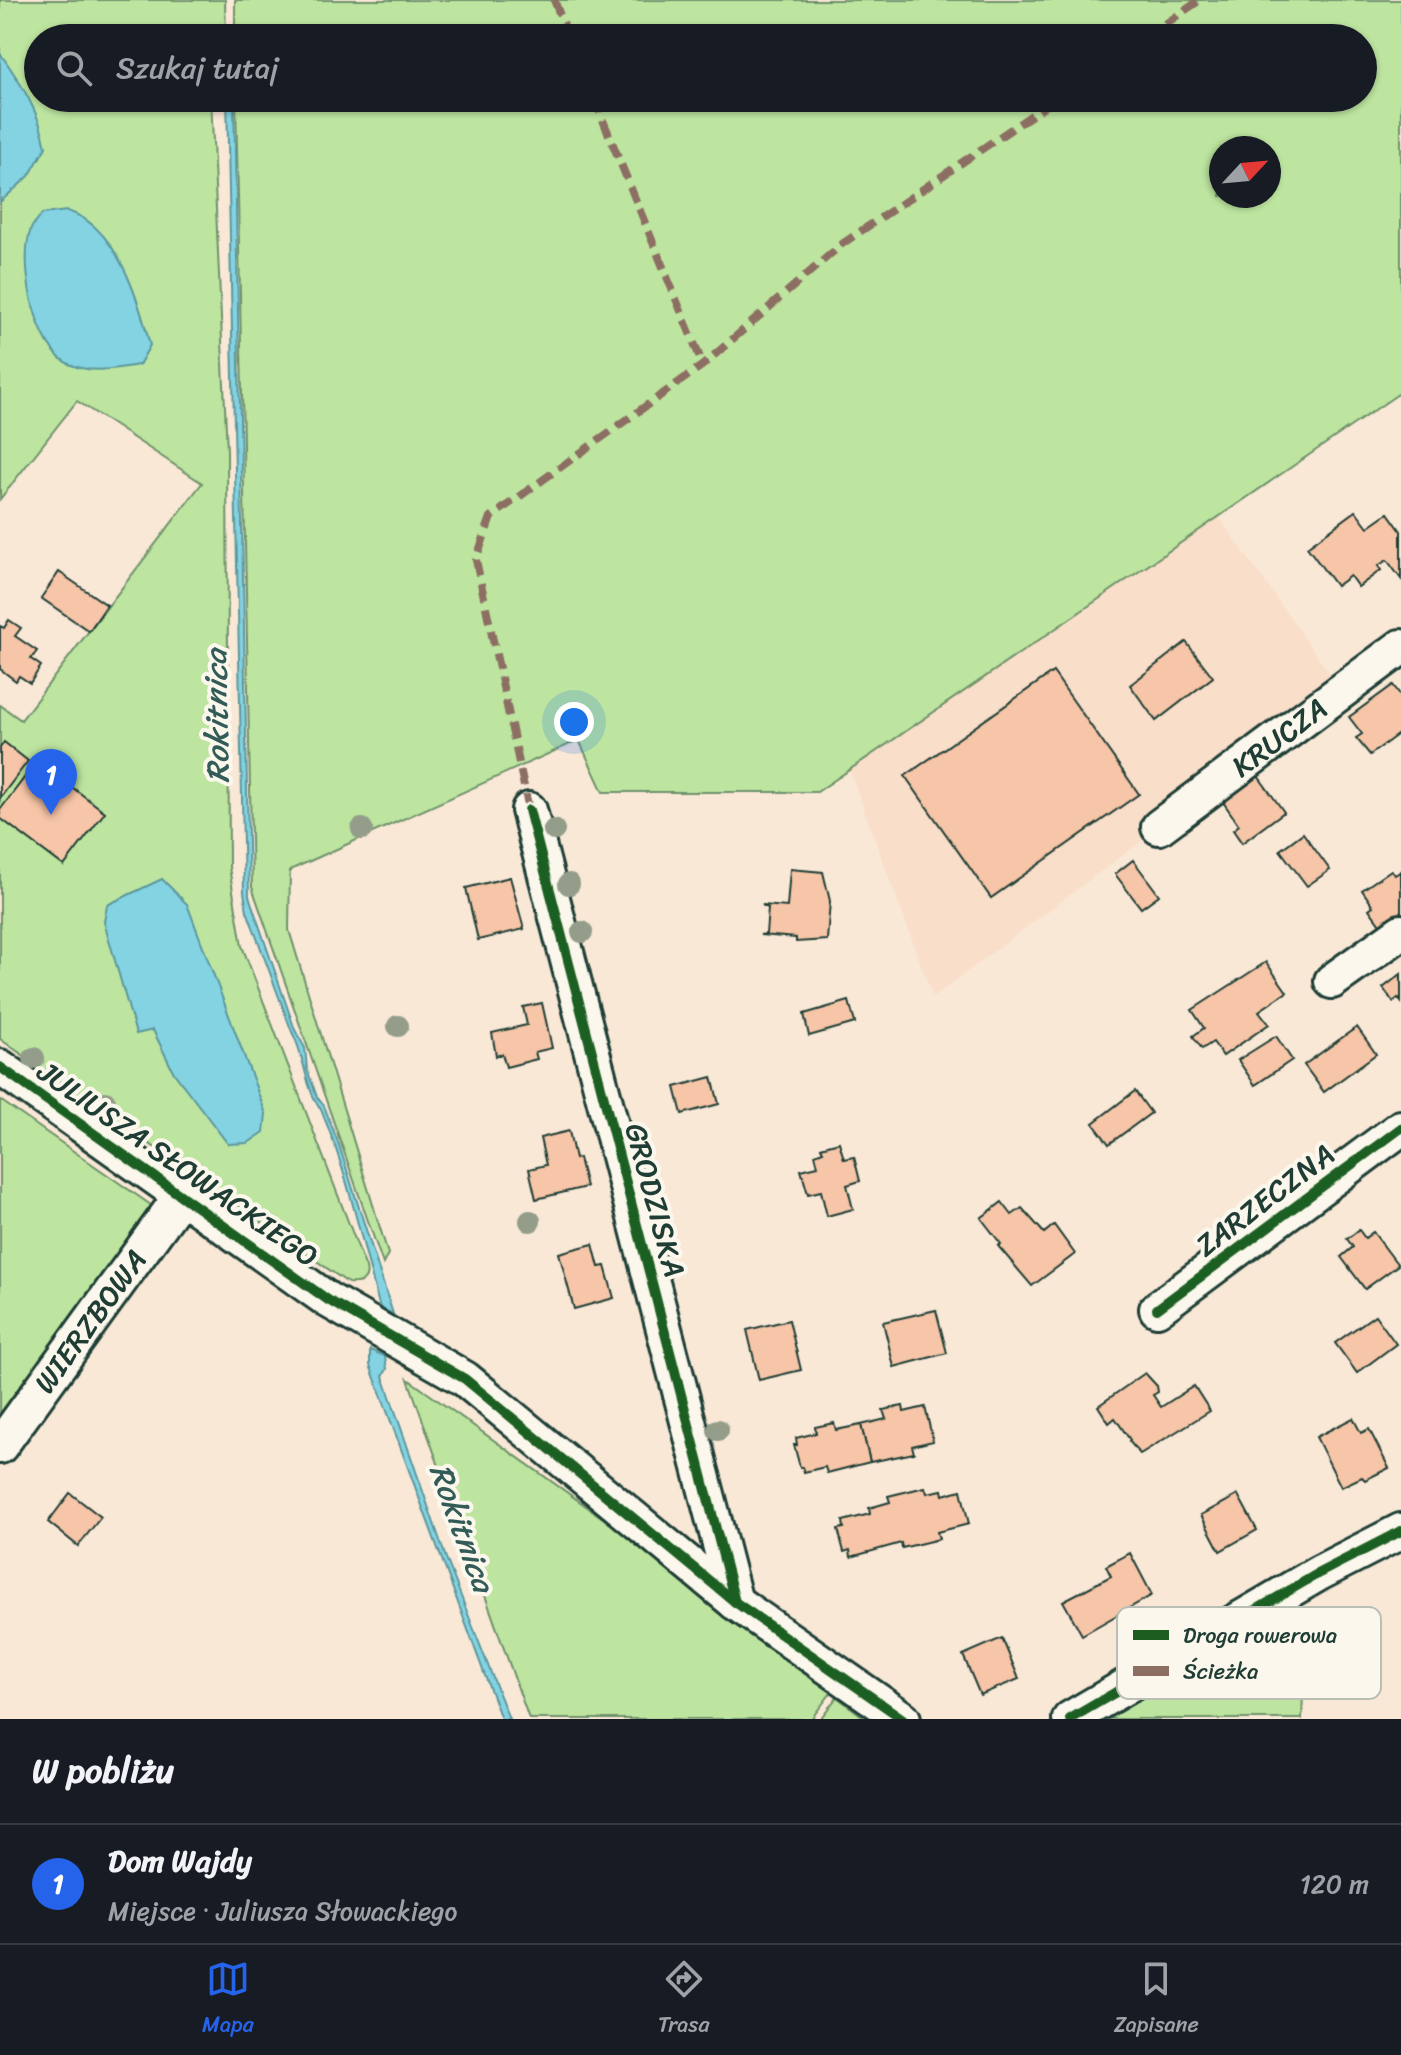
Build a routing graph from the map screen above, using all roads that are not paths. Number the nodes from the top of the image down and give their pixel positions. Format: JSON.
{"nodes":[{"id":1,"x":1401,"y":647,"type":"edge"},
{"id":2,"x":529,"y":810,"type":"dead end"},
{"id":3,"x":1159,"y":827,"type":"dead end"},
{"id":4,"x":1401,"y":932,"type":"edge"},
{"id":5,"x":1332,"y":981,"type":"dead end"},
{"id":6,"x":0,"y":1067,"type":"edge"},
{"id":7,"x":1401,"y":1128,"type":"edge"},
{"id":8,"x":182,"y":1195,"type":"junction"},
{"id":9,"x":1157,"y":1309,"type":"dead end"},
{"id":10,"x":0,"y":1446,"type":"edge"},
{"id":11,"x":1401,"y":1531,"type":"edge"},
{"id":12,"x":735,"y":1602,"type":"junction"},
{"id":13,"x":1261,"y":1607,"type":"edge"},
{"id":14,"x":1117,"y":1691,"type":"edge"},
{"id":15,"x":903,"y":1719,"type":"edge"},
{"id":16,"x":1070,"y":1719,"type":"edge"}],
"edges":[{"from":1,"to":3,"type":"street","name":"KRUCZA"},
{"from":2,"to":12,"type":"street","name":"GRODZISKA"},
{"from":4,"to":5,"type":"street"},
{"from":6,"to":8,"type":"street","name":"JULIUSZA SŁOWACKIEGO"},
{"from":7,"to":9,"type":"street","name":"ZARZECZNA"},
{"from":8,"to":10,"type":"street","name":"WIERZBOWA"},
{"from":8,"to":12,"type":"street","name":"JULIUSZA SŁOWACKIEGO"},
{"from":11,"to":13,"type":"street"},
{"from":12,"to":15,"type":"street","name":"JULIUSZA SŁOWACKIEGO"},
{"from":14,"to":16,"type":"street"}]}
